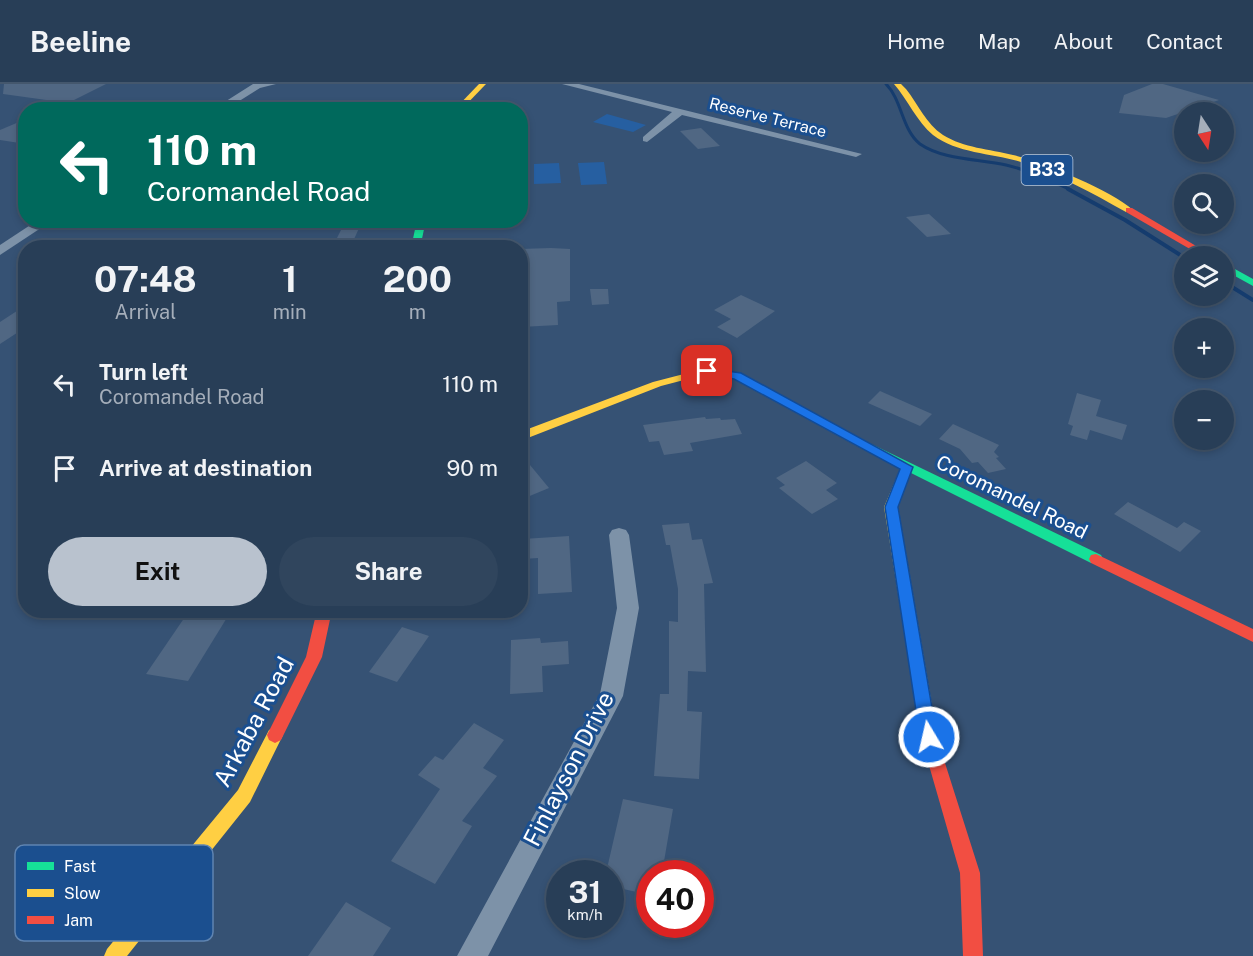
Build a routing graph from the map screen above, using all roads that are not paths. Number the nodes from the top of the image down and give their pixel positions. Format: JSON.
{"nodes":[{"id":1,"x":271,"y":84,"type":"edge"},
{"id":2,"x":483,"y":84,"type":"edge"},
{"id":3,"x":567,"y":84,"type":"edge"},
{"id":4,"x":897,"y":84,"type":"edge"},
{"id":5,"x":258,"y":85,"type":"edge"},
{"id":6,"x":230,"y":102,"type":"edge"},
{"id":7,"x":465,"y":102,"type":"edge"},
{"id":8,"x":680,"y":111,"type":"junction"},
{"id":9,"x":647,"y":140,"type":"dead end"},
{"id":10,"x":856,"y":154,"type":"dead end"},
{"id":11,"x":35,"y":228,"type":"edge"},
{"id":12,"x":1190,"y":246,"type":"edge"},
{"id":13,"x":0,"y":251,"type":"edge"},
{"id":14,"x":1234,"y":272,"type":"edge"},
{"id":15,"x":1253,"y":284,"type":"edge"},
{"id":16,"x":528,"y":434,"type":"edge"},
{"id":17,"x":907,"y":467,"type":"junction"},
{"id":18,"x":619,"y":535,"type":"dead end"},
{"id":19,"x":322,"y":618,"type":"edge"},
{"id":20,"x":1253,"y":636,"type":"edge"},
{"id":21,"x":204,"y":845,"type":"edge"},
{"id":22,"x":126,"y":941,"type":"edge"},
{"id":23,"x":114,"y":956,"type":"edge"},
{"id":24,"x":472,"y":956,"type":"edge"},
{"id":25,"x":973,"y":956,"type":"edge"}],
"edges":[{"from":1,"to":5,"type":"street"},
{"from":2,"to":7,"type":"street"},
{"from":3,"to":8,"type":"street","name":"Reserve Terrace"},
{"from":4,"to":12,"type":"street","number":"B33"},
{"from":5,"to":6,"type":"street"},
{"from":8,"to":9,"type":"street"},
{"from":8,"to":10,"type":"street","name":"Reserve Terrace"},
{"from":11,"to":13,"type":"street"},
{"from":14,"to":15,"type":"street"},
{"from":16,"to":17,"type":"street","name":"Coromandel Road"},
{"from":17,"to":20,"type":"street","name":"Coromandel Road"},
{"from":17,"to":25,"type":"street"},
{"from":18,"to":24,"type":"street","name":"Finlayson Drive"},
{"from":19,"to":21,"type":"street","name":"Arkaba Road"},
{"from":22,"to":23,"type":"street","name":"Arkaba Road"}]}
